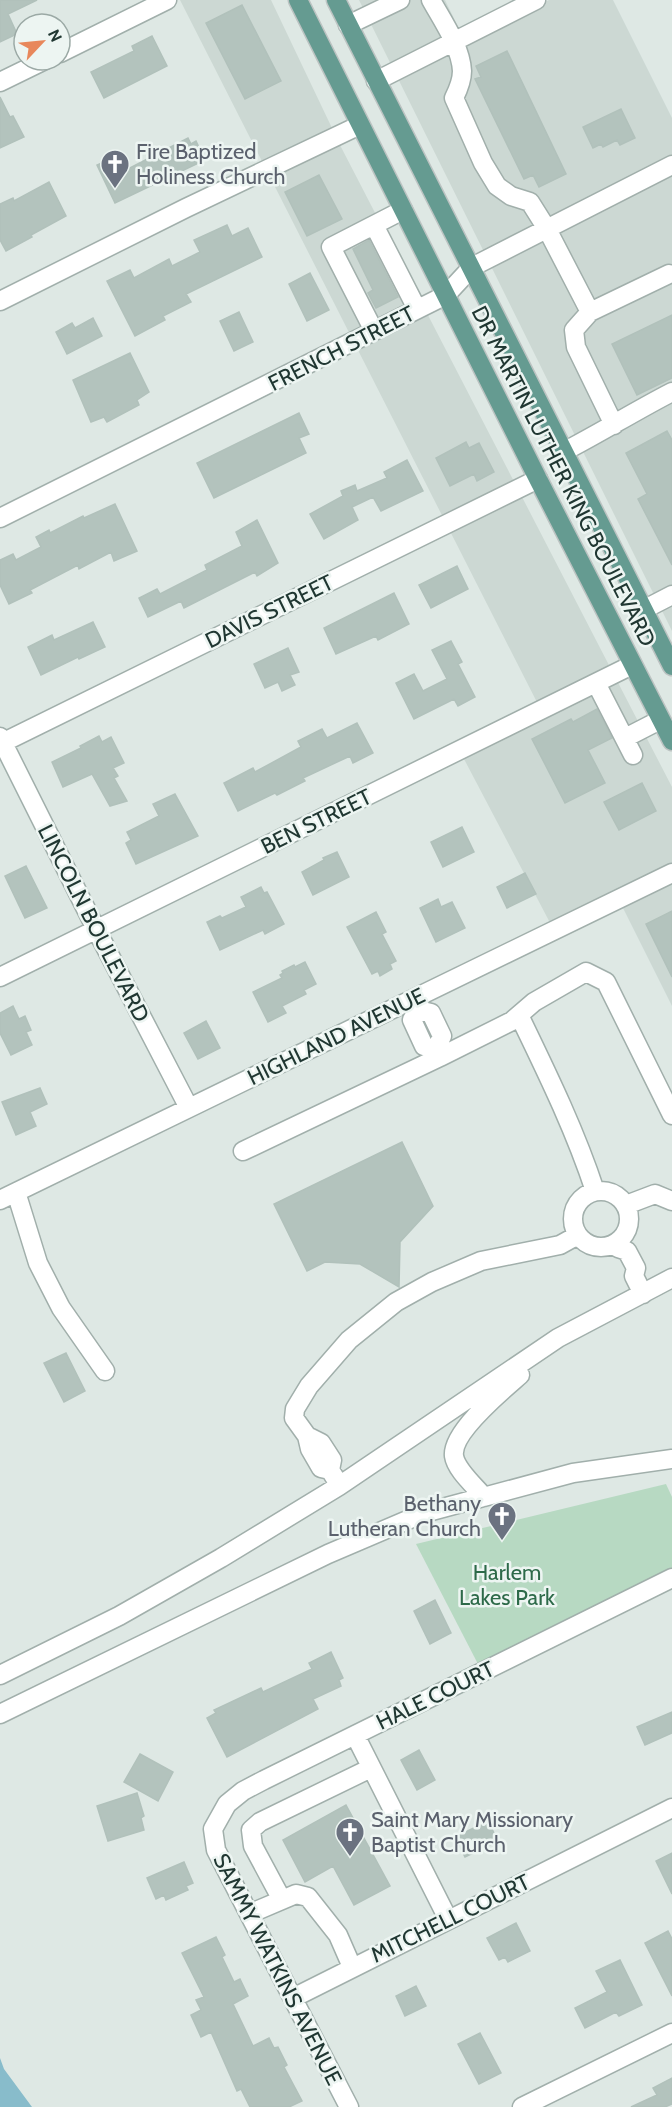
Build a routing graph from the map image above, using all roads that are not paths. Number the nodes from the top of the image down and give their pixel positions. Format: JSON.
{"nodes":[{"id":1,"x":167,"y":0,"type":"edge"},
{"id":2,"x":298,"y":0,"type":"edge"},
{"id":3,"x":336,"y":0,"type":"edge"},
{"id":4,"x":400,"y":0,"type":"edge"},
{"id":5,"x":431,"y":0,"type":"edge"},
{"id":6,"x":536,"y":0,"type":"edge"},
{"id":7,"x":348,"y":25,"type":"junction"},
{"id":8,"x":454,"y":42,"type":"junction"},
{"id":9,"x":72,"y":47,"type":"edge"},
{"id":10,"x":20,"y":72,"type":"edge"},
{"id":11,"x":376,"y":81,"type":"junction"},
{"id":12,"x":0,"y":82,"type":"edge"},
{"id":13,"x":360,"y":125,"type":"junction"},
{"id":14,"x":672,"y":165,"type":"edge"},
{"id":15,"x":403,"y":210,"type":"junction"},
{"id":16,"x":374,"y":225,"type":"junction"},
{"id":17,"x":547,"y":229,"type":"junction"},
{"id":18,"x":471,"y":268,"type":"junction"},
{"id":19,"x":669,"y":274,"type":"dead end"},
{"id":20,"x":446,"y":295,"type":"junction"},
{"id":21,"x":0,"y":301,"type":"edge"},
{"id":22,"x":417,"y":309,"type":"junction"},
{"id":23,"x":590,"y":312,"type":"junction"},
{"id":24,"x":374,"y":331,"type":"junction"},
{"id":25,"x":672,"y":392,"type":"edge"},
{"id":26,"x":614,"y":425,"type":"junction"},
{"id":27,"x":563,"y":452,"type":"junction"},
{"id":28,"x":538,"y":479,"type":"junction"},
{"id":29,"x":0,"y":518,"type":"edge"},
{"id":30,"x":672,"y":595,"type":"edge"},
{"id":31,"x":643,"y":610,"type":"junction"},
{"id":32,"x":632,"y":665,"type":"junction"},
{"id":33,"x":672,"y":666,"type":"edge"},
{"id":34,"x":596,"y":682,"type":"junction"},
{"id":35,"x":660,"y":720,"type":"junction"},
{"id":36,"x":625,"y":738,"type":"junction"},
{"id":37,"x":1,"y":741,"type":"edge"},
{"id":38,"x":672,"y":741,"type":"edge"},
{"id":39,"x":633,"y":755,"type":"dead end"},
{"id":40,"x":672,"y":873,"type":"edge"},
{"id":41,"x":96,"y":929,"type":"junction"},
{"id":42,"x":0,"y":977,"type":"edge"},
{"id":43,"x":416,"y":1004,"type":"junction"},
{"id":44,"x":519,"y":1015,"type":"junction"},
{"id":45,"x":438,"y":1053,"type":"junction"},
{"id":46,"x":189,"y":1108,"type":"junction"},
{"id":47,"x":672,"y":1115,"type":"edge"},
{"id":48,"x":243,"y":1151,"type":"dead end"},
{"id":49,"x":595,"y":1191,"type":"junction"},
{"id":50,"x":8,"y":1196,"type":"edge"},
{"id":51,"x":672,"y":1201,"type":"edge"},
{"id":52,"x":626,"y":1205,"type":"junction"},
{"id":53,"x":578,"y":1235,"type":"junction"},
{"id":54,"x":617,"y":1245,"type":"junction"},
{"id":55,"x":672,"y":1278,"type":"edge"},
{"id":56,"x":643,"y":1294,"type":"junction"},
{"id":57,"x":558,"y":1338,"type":"junction"},
{"id":58,"x":105,"y":1371,"type":"dead end"},
{"id":59,"x":672,"y":1460,"type":"edge"},
{"id":60,"x":339,"y":1486,"type":"junction"},
{"id":61,"x":484,"y":1497,"type":"junction"},
{"id":62,"x":672,"y":1578,"type":"edge"},
{"id":63,"x":0,"y":1675,"type":"edge"},
{"id":64,"x":0,"y":1714,"type":"edge"},
{"id":65,"x":355,"y":1735,"type":"junction"},
{"id":66,"x":371,"y":1768,"type":"junction"},
{"id":67,"x":672,"y":1808,"type":"edge"},
{"id":68,"x":213,"y":1829,"type":"joint"},
{"id":69,"x":282,"y":1900,"type":"junction"},
{"id":70,"x":249,"y":1914,"type":"junction"},
{"id":71,"x":448,"y":1919,"type":"junction"},
{"id":72,"x":352,"y":1967,"type":"junction"},
{"id":73,"x":293,"y":1998,"type":"junction"},
{"id":74,"x":672,"y":2033,"type":"edge"},
{"id":75,"x":349,"y":2107,"type":"edge"},
{"id":76,"x":522,"y":2107,"type":"edge"}],
"edges":[{"from":1,"to":9,"type":"street"},
{"from":2,"to":13,"type":"main road","name":"DR MARTIN LUTHER KING BOULEVARD"},
{"from":3,"to":7,"type":"main road","name":"DR MARTIN LUTHER KING BOULEVARD"},
{"from":4,"to":7,"type":"street"},
{"from":5,"to":8,"type":"street"},
{"from":6,"to":8,"type":"street"},
{"from":7,"to":11,"type":"main road","name":"DR MARTIN LUTHER KING BOULEVARD"},
{"from":8,"to":11,"type":"street"},
{"from":8,"to":17,"type":"street"},
{"from":10,"to":12,"type":"street"},
{"from":11,"to":18,"type":"main road","name":"DR MARTIN LUTHER KING BOULEVARD"},
{"from":13,"to":15,"type":"main road","name":"DR MARTIN LUTHER KING BOULEVARD"},
{"from":13,"to":21,"type":"street"},
{"from":14,"to":17,"type":"street","name":"FRENCH STREET"},
{"from":15,"to":16,"type":"street"},
{"from":15,"to":20,"type":"main road","name":"DR MARTIN LUTHER KING BOULEVARD"},
{"from":16,"to":22,"type":"street"},
{"from":16,"to":24,"type":"street"},
{"from":17,"to":18,"type":"street","name":"FRENCH STREET"},
{"from":17,"to":23,"type":"street"},
{"from":18,"to":20,"type":"street","name":"FRENCH STREET"},
{"from":18,"to":27,"type":"main road","name":"DR MARTIN LUTHER KING BOULEVARD"},
{"from":19,"to":23,"type":"street"},
{"from":20,"to":22,"type":"street","name":"FRENCH STREET"},
{"from":20,"to":28,"type":"main road","name":"DR MARTIN LUTHER KING BOULEVARD"},
{"from":22,"to":24,"type":"street","name":"FRENCH STREET"},
{"from":23,"to":26,"type":"street"},
{"from":24,"to":29,"type":"street","name":"FRENCH STREET"},
{"from":25,"to":26,"type":"street"},
{"from":26,"to":27,"type":"street"},
{"from":27,"to":31,"type":"main road","name":"DR MARTIN LUTHER KING BOULEVARD"},
{"from":28,"to":32,"type":"main road","name":"DR MARTIN LUTHER KING BOULEVARD"},
{"from":28,"to":37,"type":"street","name":"DAVIS STREET"},
{"from":30,"to":31,"type":"street"},
{"from":31,"to":33,"type":"main road","name":"DR MARTIN LUTHER KING BOULEVARD"},
{"from":32,"to":34,"type":"street","name":"BEN STREET"},
{"from":32,"to":35,"type":"main road","name":"DR MARTIN LUTHER KING BOULEVARD"},
{"from":34,"to":36,"type":"street"},
{"from":34,"to":41,"type":"street","name":"BEN STREET"},
{"from":35,"to":36,"type":"street"},
{"from":35,"to":38,"type":"main road","name":"DR MARTIN LUTHER KING BOULEVARD"},
{"from":36,"to":39,"type":"street"},
{"from":37,"to":41,"type":"street","name":"LINCOLN BOULEVARD"},
{"from":40,"to":43,"type":"street","name":"HIGHLAND AVENUE"},
{"from":41,"to":42,"type":"street","name":"BEN STREET"},
{"from":41,"to":46,"type":"street","name":"LINCOLN BOULEVARD"},
{"from":43,"to":45,"type":"street"},
{"from":43,"to":46,"type":"street","name":"HIGHLAND AVENUE"},
{"from":44,"to":45,"type":"street"},
{"from":44,"to":47,"type":"street"},
{"from":44,"to":49,"type":"street"},
{"from":45,"to":48,"type":"street"},
{"from":46,"to":50,"type":"street","name":"HIGHLAND AVENUE"},
{"from":49,"to":52,"type":"street"},
{"from":49,"to":53,"type":"street"},
{"from":50,"to":58,"type":"street"},
{"from":51,"to":52,"type":"street"},
{"from":52,"to":54,"type":"street"},
{"from":53,"to":54,"type":"street"},
{"from":53,"to":60,"type":"street"},
{"from":54,"to":56,"type":"street"},
{"from":55,"to":56,"type":"street"},
{"from":56,"to":57,"type":"street"},
{"from":57,"to":60,"type":"street"},
{"from":57,"to":61,"type":"street"},
{"from":59,"to":61,"type":"street"},
{"from":60,"to":63,"type":"street"},
{"from":61,"to":64,"type":"street"},
{"from":62,"to":65,"type":"street","name":"HALE COURT"},
{"from":65,"to":66,"type":"street"},
{"from":65,"to":68,"type":"street","name":"HALE COURT"},
{"from":66,"to":69,"type":"street"},
{"from":66,"to":71,"type":"street"},
{"from":67,"to":71,"type":"street","name":"MITCHELL COURT"},
{"from":68,"to":70,"type":"street","name":"SAMMY WATKINS AVENUE"},
{"from":69,"to":70,"type":"street"},
{"from":69,"to":72,"type":"street"},
{"from":70,"to":73,"type":"street","name":"SAMMY WATKINS AVENUE"},
{"from":71,"to":72,"type":"street","name":"MITCHELL COURT"},
{"from":72,"to":73,"type":"street","name":"MITCHELL COURT"},
{"from":73,"to":75,"type":"street","name":"SAMMY WATKINS AVENUE"},
{"from":74,"to":76,"type":"street"}]}
